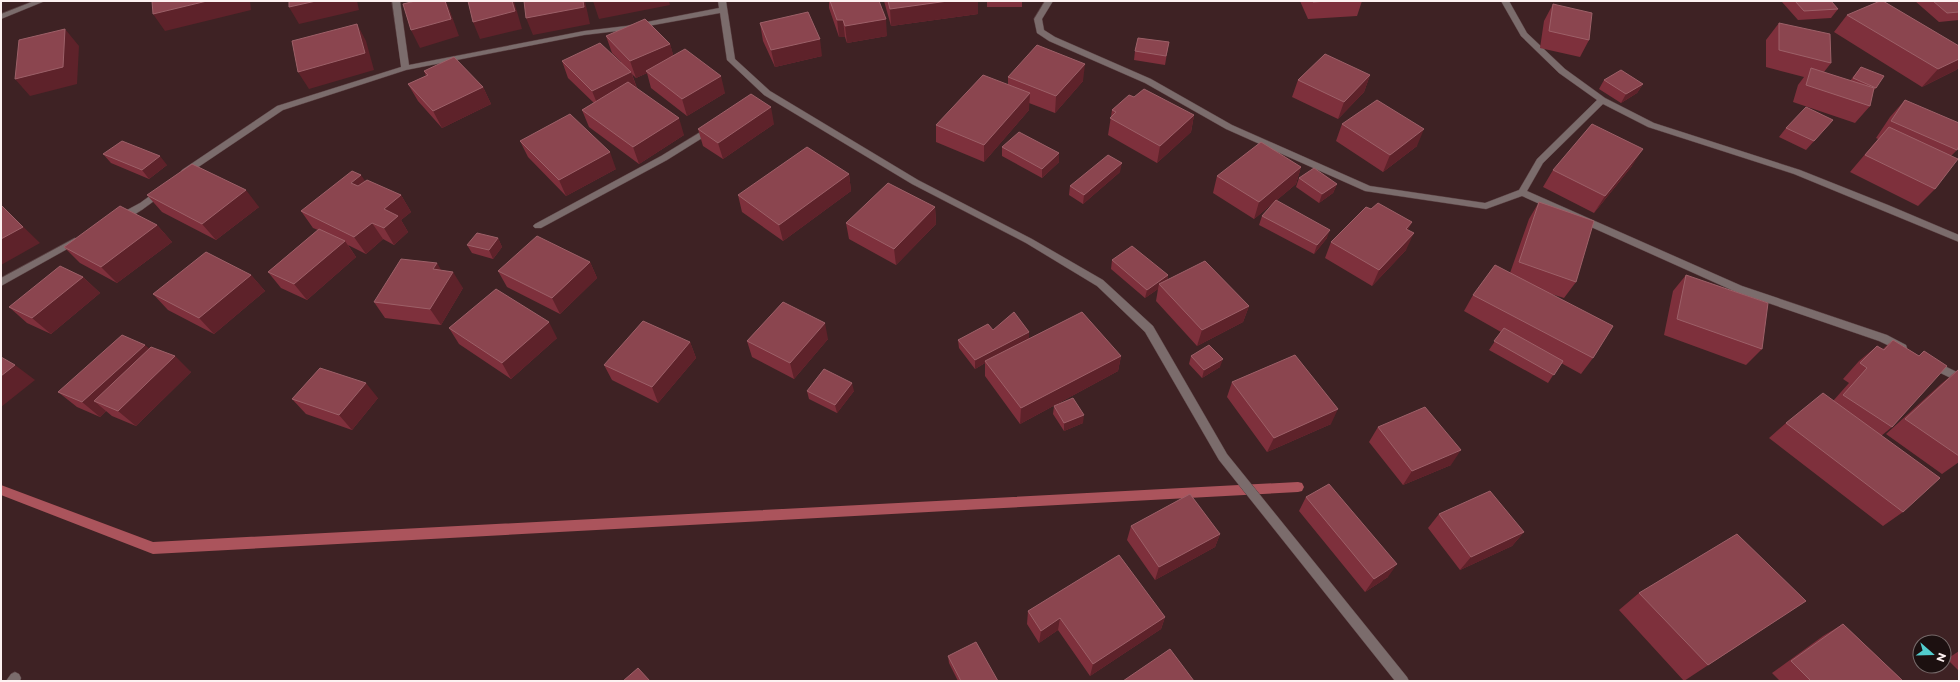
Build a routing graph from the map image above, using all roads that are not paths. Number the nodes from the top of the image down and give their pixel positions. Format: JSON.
{"nodes":[{"id":1,"x":41,"y":1,"type":"edge"},
{"id":2,"x":396,"y":1,"type":"edge"},
{"id":3,"x":1049,"y":1,"type":"edge"},
{"id":4,"x":1504,"y":1,"type":"edge"},
{"id":5,"x":722,"y":5,"type":"edge"},
{"id":6,"x":1,"y":17,"type":"edge"},
{"id":7,"x":405,"y":68,"type":"junction"},
{"id":8,"x":1602,"y":100,"type":"junction"},
{"id":9,"x":722,"y":122,"type":"edge"},
{"id":10,"x":179,"y":177,"type":"edge"},
{"id":11,"x":167,"y":186,"type":"edge"},
{"id":12,"x":1522,"y":192,"type":"junction"},
{"id":13,"x":109,"y":223,"type":"edge"},
{"id":14,"x":538,"y":226,"type":"dead end"},
{"id":15,"x":82,"y":238,"type":"edge"},
{"id":16,"x":1959,"y":239,"type":"edge"},
{"id":17,"x":1,"y":282,"type":"edge"},
{"id":18,"x":1910,"y":353,"type":"edge"},
{"id":19,"x":1924,"y":360,"type":"edge"},
{"id":20,"x":1959,"y":378,"type":"edge"},
{"id":21,"x":1403,"y":681,"type":"edge"}],
"edges":[{"from":1,"to":6,"type":"street"},
{"from":2,"to":7,"type":"street"},
{"from":3,"to":12,"type":"street"},
{"from":4,"to":8,"type":"street"},
{"from":5,"to":7,"type":"street"},
{"from":5,"to":21,"type":"street"},
{"from":7,"to":10,"type":"street"},
{"from":8,"to":12,"type":"street"},
{"from":8,"to":16,"type":"street"},
{"from":9,"to":14,"type":"street"},
{"from":11,"to":13,"type":"street"},
{"from":12,"to":18,"type":"street"},
{"from":15,"to":17,"type":"street"},
{"from":19,"to":20,"type":"street"}]}
